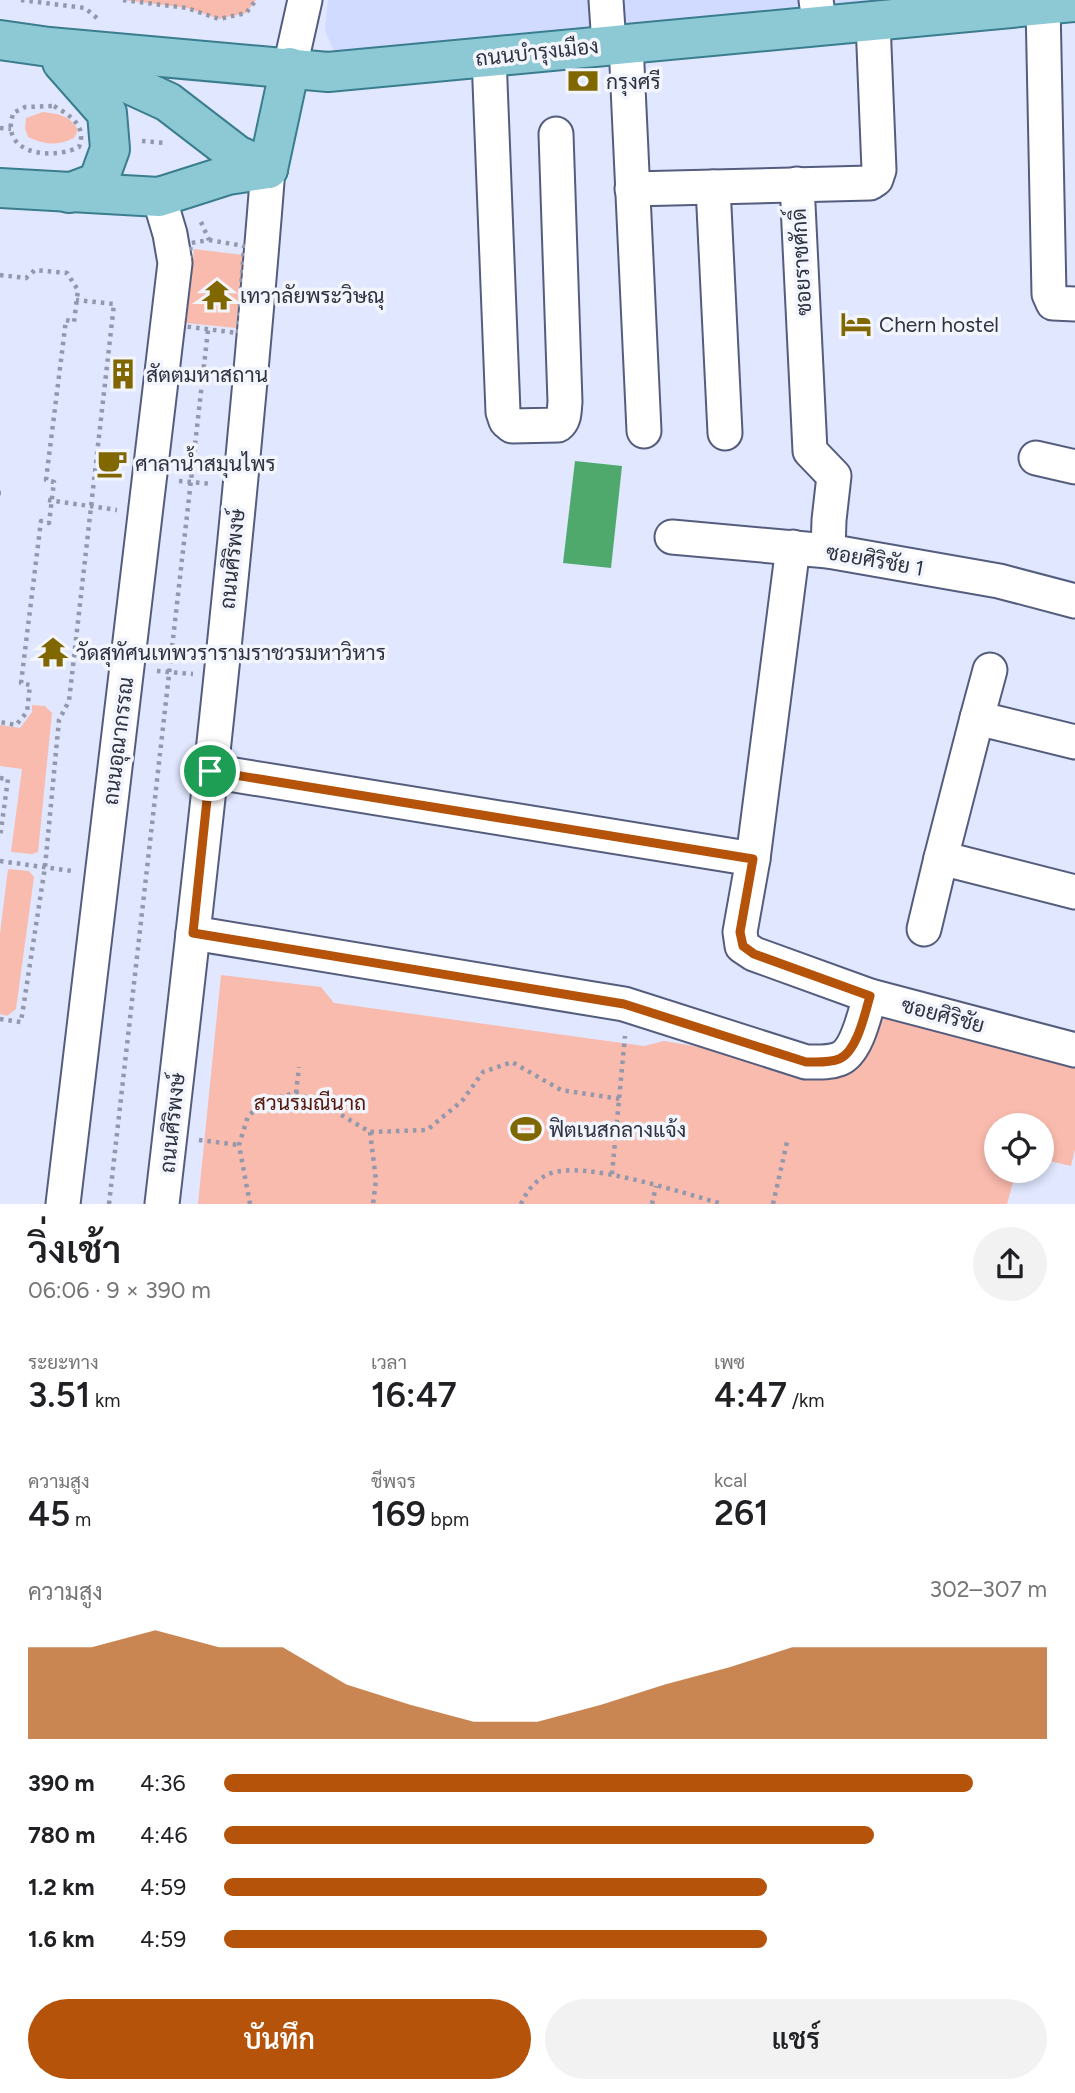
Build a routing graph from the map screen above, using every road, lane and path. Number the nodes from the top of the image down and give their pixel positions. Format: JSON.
{"nodes":[{"id":1,"x":123,"y":0,"type":"edge"},
{"id":2,"x":256,"y":0,"type":"edge"},
{"id":3,"x":284,"y":0,"type":"edge"},
{"id":4,"x":305,"y":0,"type":"edge"},
{"id":5,"x":606,"y":0,"type":"edge"},
{"id":6,"x":1059,"y":3,"type":"edge"},
{"id":7,"x":818,"y":13,"type":"edge"},
{"id":8,"x":873,"y":22,"type":"junction"},
{"id":9,"x":0,"y":40,"type":"edge"},
{"id":10,"x":617,"y":44,"type":"junction"},
{"id":11,"x":49,"y":47,"type":"junction"},
{"id":12,"x":489,"y":57,"type":"junction"},
{"id":13,"x":290,"y":67,"type":"junction"},
{"id":14,"x":0,"y":128,"type":"edge"},
{"id":15,"x":11,"y":129,"type":"junction"},
{"id":16,"x":556,"y":134,"type":"dead end"},
{"id":17,"x":268,"y":169,"type":"junction"},
{"id":18,"x":797,"y":184,"type":"junction"},
{"id":19,"x":713,"y":187,"type":"junction"},
{"id":20,"x":0,"y":188,"type":"edge"},
{"id":21,"x":632,"y":189,"type":"junction"},
{"id":22,"x":69,"y":193,"type":"junction"},
{"id":23,"x":159,"y":197,"type":"junction"},
{"id":24,"x":201,"y":222,"type":"dead end"},
{"id":25,"x":209,"y":240,"type":"junction"},
{"id":26,"x":0,"y":275,"type":"edge"},
{"id":27,"x":76,"y":300,"type":"junction"},
{"id":28,"x":1075,"y":304,"type":"edge"},
{"id":29,"x":208,"y":330,"type":"junction"},
{"id":30,"x":644,"y":431,"type":"dead end"},
{"id":31,"x":725,"y":433,"type":"dead end"},
{"id":32,"x":1036,"y":458,"type":"dead end"},
{"id":33,"x":1075,"y":467,"type":"edge"},
{"id":34,"x":171,"y":480,"type":"dead end"},
{"id":35,"x":192,"y":482,"type":"junction"},
{"id":36,"x":224,"y":485,"type":"dead end"},
{"id":37,"x":50,"y":500,"type":"junction"},
{"id":38,"x":92,"y":506,"type":"junction"},
{"id":39,"x":127,"y":511,"type":"dead end"},
{"id":40,"x":671,"y":537,"type":"dead end"},
{"id":41,"x":793,"y":547,"type":"junction"},
{"id":42,"x":828,"y":551,"type":"junction"},
{"id":43,"x":1075,"y":601,"type":"edge"},
{"id":44,"x":149,"y":670,"type":"dead end"},
{"id":45,"x":990,"y":670,"type":"dead end"},
{"id":46,"x":170,"y":672,"type":"junction"},
{"id":47,"x":203,"y":675,"type":"dead end"},
{"id":48,"x":977,"y":718,"type":"junction"},
{"id":49,"x":0,"y":722,"type":"edge"},
{"id":50,"x":1075,"y":742,"type":"edge"},
{"id":51,"x":210,"y":771,"type":"junction"},
{"id":52,"x":0,"y":778,"type":"edge"},
{"id":53,"x":0,"y":837,"type":"edge"},
{"id":54,"x":941,"y":858,"type":"junction"},
{"id":55,"x":753,"y":859,"type":"junction"},
{"id":56,"x":0,"y":861,"type":"edge"},
{"id":57,"x":45,"y":867,"type":"junction"},
{"id":58,"x":84,"y":872,"type":"dead end"},
{"id":59,"x":1075,"y":892,"type":"edge"},
{"id":60,"x":924,"y":929,"type":"dead end"},
{"id":61,"x":193,"y":933,"type":"junction"},
{"id":62,"x":870,"y":996,"type":"junction"},
{"id":63,"x":624,"y":1004,"type":"junction"},
{"id":64,"x":0,"y":1019,"type":"edge"},
{"id":65,"x":1075,"y":1050,"type":"edge"},
{"id":66,"x":299,"y":1067,"type":"dead end"},
{"id":67,"x":296,"y":1093,"type":"junction"},
{"id":68,"x":620,"y":1099,"type":"junction"},
{"id":69,"x":370,"y":1132,"type":"junction"},
{"id":70,"x":170,"y":1136,"type":"junction"},
{"id":71,"x":787,"y":1142,"type":"dead end"},
{"id":72,"x":239,"y":1146,"type":"junction"},
{"id":73,"x":612,"y":1174,"type":"junction"},
{"id":74,"x":656,"y":1186,"type":"junction"},
{"id":75,"x":63,"y":1204,"type":"edge"},
{"id":76,"x":109,"y":1204,"type":"edge"},
{"id":77,"x":162,"y":1204,"type":"edge"},
{"id":78,"x":250,"y":1204,"type":"edge"},
{"id":79,"x":373,"y":1204,"type":"edge"},
{"id":80,"x":520,"y":1204,"type":"edge"},
{"id":81,"x":652,"y":1204,"type":"edge"},
{"id":82,"x":723,"y":1204,"type":"edge"},
{"id":83,"x":773,"y":1204,"type":"edge"}],
"edges":[{"from":1,"to":2,"type":"path"},
{"from":3,"to":13,"type":"street"},
{"from":4,"to":13,"type":"street","name":"ถนนศิริพงษ์"},
{"from":5,"to":10,"type":"street"},
{"from":6,"to":8,"type":"main road","name":"ถนนบำรุงเมือง"},
{"from":6,"to":28,"type":"street"},
{"from":7,"to":8,"type":"main road","name":"ถนนบำรุงเมือง"},
{"from":7,"to":10,"type":"main road","name":"ถนนบำรุงเมือง"},
{"from":8,"to":18,"type":"street","name":"ซอยราชศักดิ์"},
{"from":9,"to":11,"type":"main road","name":"ถนนบำรุงเมือง"},
{"from":10,"to":12,"type":"main road","name":"ถนนบำรุงเมือง"},
{"from":10,"to":21,"type":"street"},
{"from":11,"to":13,"type":"main road","name":"ถนนบำรุงเมือง"},
{"from":11,"to":17,"type":"main road"},
{"from":11,"to":22,"type":"main road"},
{"from":12,"to":13,"type":"main road","name":"ถนนบำรุงเมือง"},
{"from":12,"to":16,"type":"street"},
{"from":13,"to":17,"type":"main road","name":"ถนนศิริพงษ์"},
{"from":14,"to":15,"type":"path"},
{"from":15,"to":15,"type":"path"},
{"from":17,"to":23,"type":"main road"},
{"from":17,"to":51,"type":"street","name":"ถนนศิริพงษ์"},
{"from":18,"to":19,"type":"street"},
{"from":18,"to":42,"type":"street","name":"ซอยราชศักดิ์"},
{"from":19,"to":21,"type":"street"},
{"from":19,"to":31,"type":"street"},
{"from":20,"to":22,"type":"main road"},
{"from":21,"to":30,"type":"street"},
{"from":22,"to":23,"type":"main road"},
{"from":23,"to":75,"type":"street","name":"ถนนอุณากรรณ"},
{"from":24,"to":25,"type":"path"},
{"from":25,"to":29,"type":"path"},
{"from":25,"to":29,"type":"path"},
{"from":26,"to":27,"type":"path"},
{"from":27,"to":37,"type":"path"},
{"from":27,"to":38,"type":"path"},
{"from":29,"to":35,"type":"path"},
{"from":32,"to":33,"type":"street"},
{"from":34,"to":35,"type":"path"},
{"from":35,"to":36,"type":"path"},
{"from":35,"to":46,"type":"path"},
{"from":37,"to":38,"type":"path"},
{"from":37,"to":49,"type":"path"},
{"from":38,"to":39,"type":"path"},
{"from":38,"to":57,"type":"path"},
{"from":40,"to":41,"type":"street","name":"ซอยศิริชัย 1"},
{"from":41,"to":42,"type":"street","name":"ซอยศิริชัย 1"},
{"from":41,"to":55,"type":"street"},
{"from":42,"to":43,"type":"street","name":"ซอยศิริชัย 1"},
{"from":44,"to":46,"type":"path"},
{"from":45,"to":48,"type":"street"},
{"from":46,"to":47,"type":"path"},
{"from":46,"to":76,"type":"path"},
{"from":48,"to":50,"type":"street"},
{"from":48,"to":54,"type":"street"},
{"from":51,"to":55,"type":"street"},
{"from":51,"to":61,"type":"street","name":"ถนนศิริพงษ์"},
{"from":52,"to":53,"type":"path"},
{"from":54,"to":59,"type":"street"},
{"from":54,"to":60,"type":"street"},
{"from":55,"to":62,"type":"street","name":"ซอยศิริชัย"},
{"from":56,"to":57,"type":"path"},
{"from":57,"to":58,"type":"path"},
{"from":57,"to":64,"type":"path"},
{"from":61,"to":63,"type":"street"},
{"from":61,"to":70,"type":"street","name":"ถนนศิริพงษ์"},
{"from":62,"to":63,"type":"street"},
{"from":62,"to":65,"type":"street","name":"ซอยศิริชัย"},
{"from":63,"to":68,"type":"path"},
{"from":66,"to":67,"type":"path"},
{"from":67,"to":69,"type":"path"},
{"from":67,"to":72,"type":"path"},
{"from":68,"to":69,"type":"path"},
{"from":68,"to":73,"type":"path"},
{"from":69,"to":79,"type":"path"},
{"from":70,"to":72,"type":"path"},
{"from":70,"to":77,"type":"street","name":"ถนนศิริพงษ์"},
{"from":71,"to":83,"type":"path"},
{"from":72,"to":78,"type":"path"},
{"from":73,"to":74,"type":"path"},
{"from":73,"to":80,"type":"path"},
{"from":74,"to":81,"type":"path"},
{"from":74,"to":82,"type":"path"}]}
